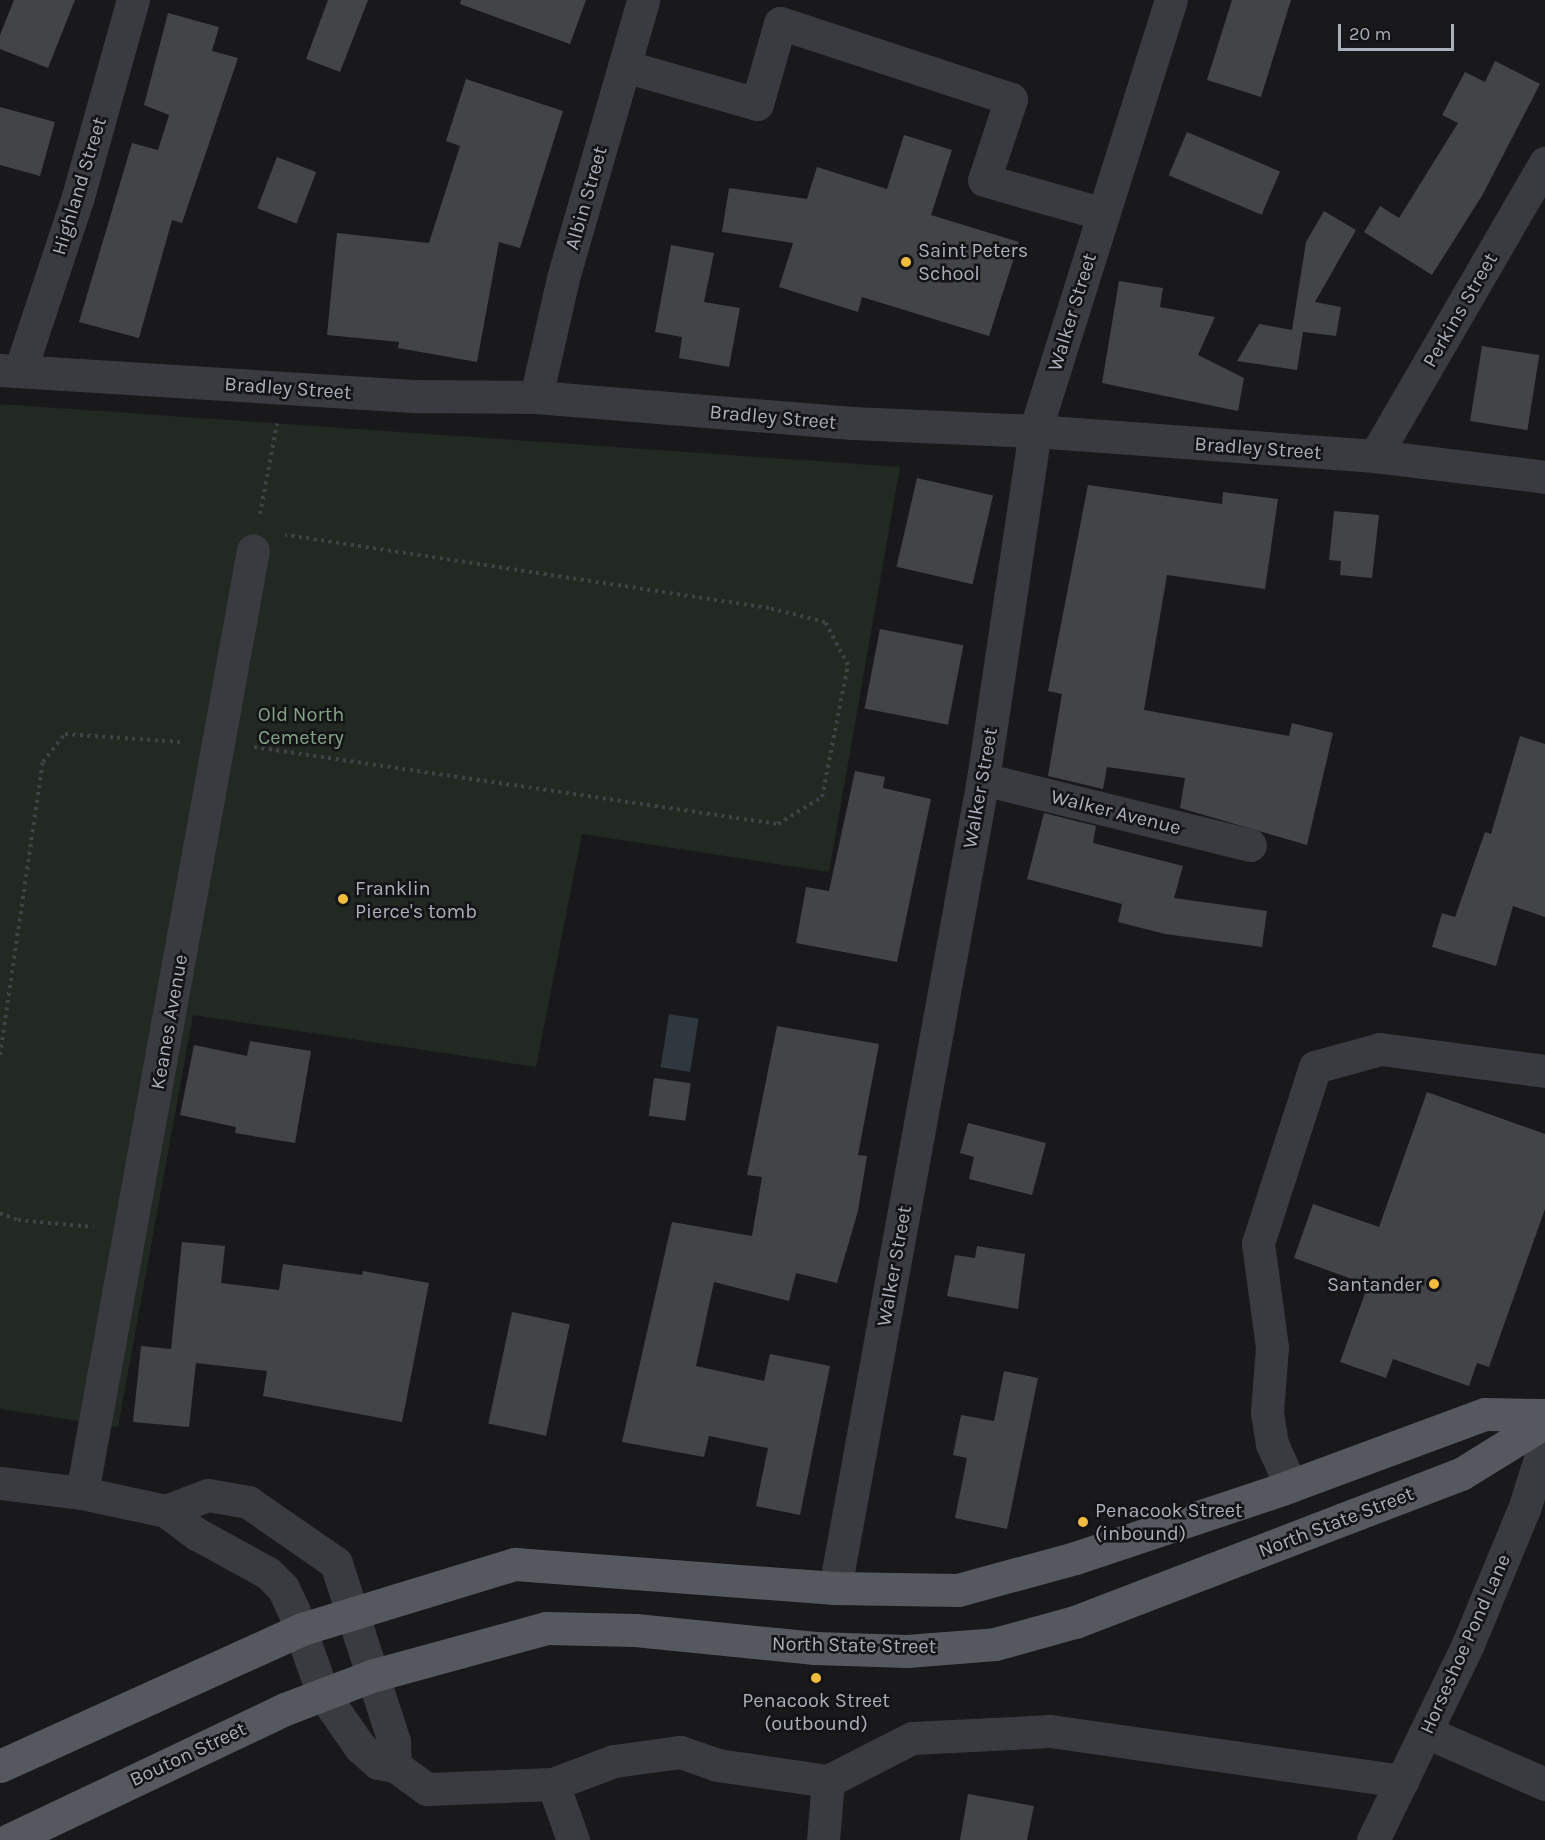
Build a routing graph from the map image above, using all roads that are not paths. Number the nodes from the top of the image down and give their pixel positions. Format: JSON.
{"nodes":[{"id":1,"x":133,"y":0,"type":"edge"},
{"id":2,"x":643,"y":0,"type":"edge"},
{"id":3,"x":1171,"y":0,"type":"edge"},
{"id":4,"x":624,"y":66,"type":"junction"},
{"id":5,"x":1545,"y":163,"type":"edge"},
{"id":6,"x":1103,"y":214,"type":"junction"},
{"id":7,"x":10,"y":370,"type":"edge"},
{"id":8,"x":536,"y":398,"type":"junction"},
{"id":9,"x":1035,"y":431,"type":"junction"},
{"id":10,"x":1375,"y":456,"type":"junction"},
{"id":11,"x":1545,"y":477,"type":"edge"},
{"id":12,"x":253,"y":550,"type":"road end"},
{"id":13,"x":983,"y":779,"type":"junction"},
{"id":14,"x":1250,"y":845,"type":"dead end"},
{"id":15,"x":1545,"y":1071,"type":"edge"},
{"id":16,"x":1545,"y":1416,"type":"edge"},
{"id":17,"x":1545,"y":1422,"type":"edge"},
{"id":18,"x":1545,"y":1443,"type":"edge"},
{"id":19,"x":0,"y":1483,"type":"edge"},
{"id":20,"x":1291,"y":1486,"type":"junction"},
{"id":21,"x":82,"y":1493,"type":"junction"},
{"id":22,"x":166,"y":1511,"type":"junction"},
{"id":23,"x":835,"y":1588,"type":"junction"},
{"id":24,"x":354,"y":1611,"type":"junction"},
{"id":25,"x":302,"y":1629,"type":"junction"},
{"id":26,"x":371,"y":1676,"type":"junction"},
{"id":27,"x":323,"y":1694,"type":"junction"},
{"id":28,"x":1426,"y":1732,"type":"junction"},
{"id":29,"x":0,"y":1766,"type":"edge"},
{"id":30,"x":394,"y":1766,"type":"junction"},
{"id":31,"x":828,"y":1781,"type":"junction"},
{"id":32,"x":1402,"y":1781,"type":"junction"},
{"id":33,"x":553,"y":1784,"type":"junction"},
{"id":34,"x":1545,"y":1784,"type":"edge"},
{"id":35,"x":9,"y":1840,"type":"edge"},
{"id":36,"x":573,"y":1840,"type":"edge"},
{"id":37,"x":824,"y":1840,"type":"edge"},
{"id":38,"x":1373,"y":1840,"type":"edge"}],
"edges":[{"from":1,"to":7,"type":"street","name":"Highland Street"},
{"from":2,"to":4,"type":"street","name":"Albin Street"},
{"from":3,"to":6,"type":"street","name":"Walker Street"},
{"from":4,"to":6,"type":"street"},
{"from":4,"to":8,"type":"street","name":"Albin Street"},
{"from":5,"to":10,"type":"street","name":"Perkins Street"},
{"from":6,"to":9,"type":"street","name":"Walker Street"},
{"from":7,"to":8,"type":"street","name":"Bradley Street"},
{"from":8,"to":9,"type":"street","name":"Bradley Street"},
{"from":9,"to":10,"type":"street","name":"Bradley Street"},
{"from":9,"to":13,"type":"street","name":"Walker Street"},
{"from":10,"to":11,"type":"street","name":"Bradley Street"},
{"from":12,"to":21,"type":"street","name":"Keanes Avenue"},
{"from":13,"to":14,"type":"street","name":"Walker Avenue"},
{"from":13,"to":23,"type":"street","name":"Walker Street"},
{"from":15,"to":20,"type":"street"},
{"from":16,"to":20,"type":"main road"},
{"from":17,"to":26,"type":"main road","name":"North State Street"},
{"from":18,"to":28,"type":"street","name":"Horseshoe Pond Lane"},
{"from":19,"to":21,"type":"street"},
{"from":20,"to":23,"type":"main road"},
{"from":21,"to":22,"type":"street"},
{"from":22,"to":24,"type":"street"},
{"from":22,"to":25,"type":"street"},
{"from":23,"to":24,"type":"main road"},
{"from":24,"to":25,"type":"main road"},
{"from":24,"to":26,"type":"street"},
{"from":25,"to":27,"type":"street"},
{"from":25,"to":29,"type":"main road"},
{"from":26,"to":27,"type":"main road","name":"Bouton Street"},
{"from":26,"to":30,"type":"street"},
{"from":27,"to":30,"type":"street"},
{"from":27,"to":35,"type":"main road","name":"Bouton Street"},
{"from":28,"to":32,"type":"street","name":"Horseshoe Pond Lane"},
{"from":28,"to":34,"type":"street"},
{"from":30,"to":33,"type":"street"},
{"from":31,"to":32,"type":"street"},
{"from":31,"to":33,"type":"street"},
{"from":31,"to":37,"type":"street"},
{"from":32,"to":38,"type":"street","name":"Horseshoe Pond Lane"},
{"from":33,"to":36,"type":"street"}]}
